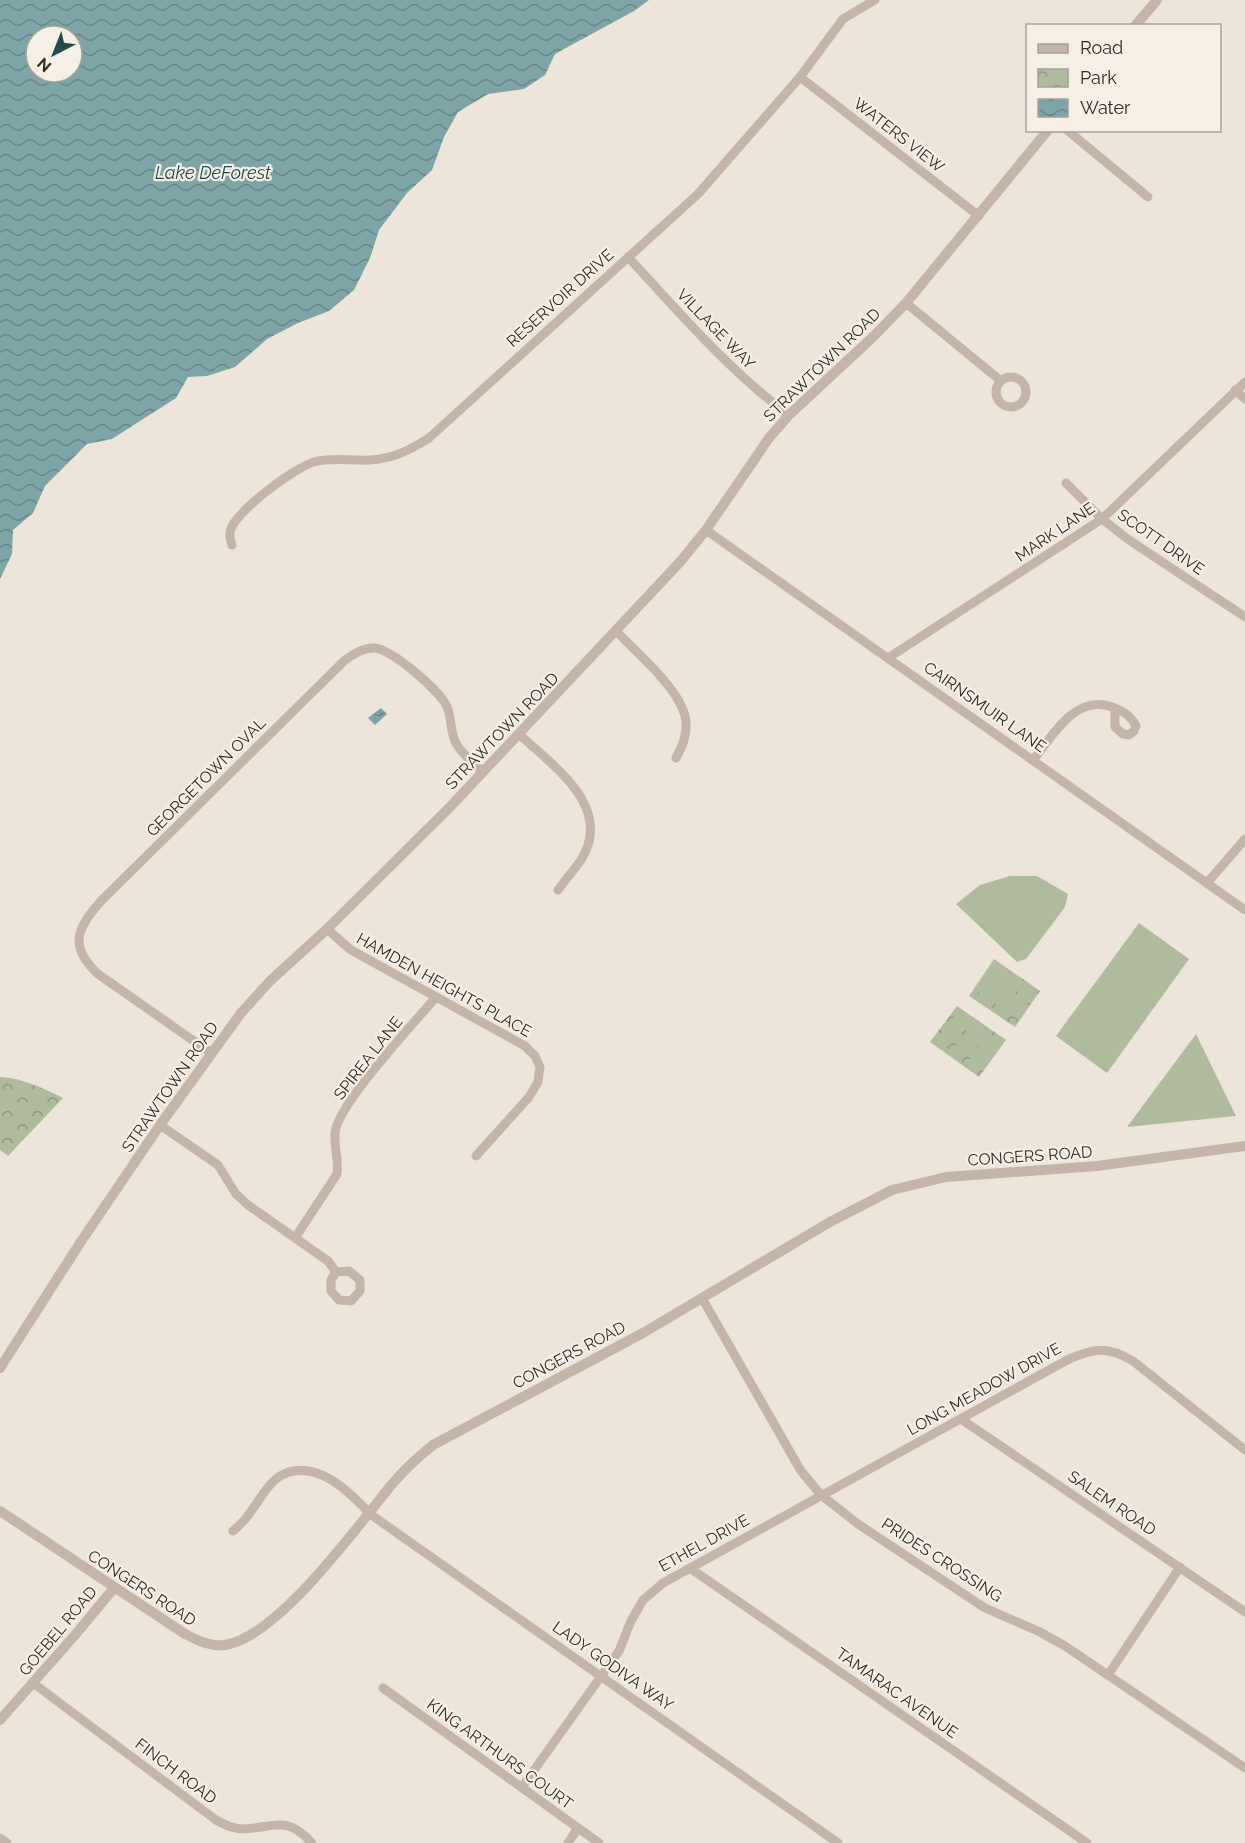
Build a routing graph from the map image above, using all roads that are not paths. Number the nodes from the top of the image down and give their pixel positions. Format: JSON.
{"nodes":[{"id":1,"x":875,"y":0,"type":"edge"},
{"id":2,"x":1157,"y":0,"type":"edge"},
{"id":3,"x":1137,"y":24,"type":"edge"},
{"id":4,"x":800,"y":77,"type":"junction"},
{"id":5,"x":1046,"y":132,"type":"edge"},
{"id":6,"x":1069,"y":132,"type":"edge"},
{"id":7,"x":1148,"y":197,"type":"dead end"},
{"id":8,"x":979,"y":216,"type":"junction"},
{"id":9,"x":628,"y":257,"type":"junction"},
{"id":10,"x":906,"y":303,"type":"junction"},
{"id":11,"x":1001,"y":381,"type":"dead end"},
{"id":12,"x":1245,"y":382,"type":"edge"},
{"id":13,"x":1235,"y":390,"type":"junction"},
{"id":14,"x":1245,"y":399,"type":"edge"},
{"id":15,"x":789,"y":416,"type":"junction"},
{"id":16,"x":1066,"y":483,"type":"dead end"},
{"id":17,"x":1102,"y":519,"type":"junction"},
{"id":18,"x":706,"y":530,"type":"junction"},
{"id":19,"x":232,"y":545,"type":"dead end"},
{"id":20,"x":1245,"y":617,"type":"edge"},
{"id":21,"x":617,"y":632,"type":"junction"},
{"id":22,"x":888,"y":657,"type":"junction"},
{"id":23,"x":1115,"y":708,"type":"dead end"},
{"id":24,"x":520,"y":735,"type":"junction"},
{"id":25,"x":676,"y":758,"type":"dead end"},
{"id":26,"x":1034,"y":759,"type":"junction"},
{"id":27,"x":483,"y":772,"type":"junction"},
{"id":28,"x":1245,"y":839,"type":"edge"},
{"id":29,"x":1207,"y":883,"type":"junction"},
{"id":30,"x":558,"y":890,"type":"dead end"},
{"id":31,"x":1245,"y":910,"type":"edge"},
{"id":32,"x":327,"y":929,"type":"junction"},
{"id":33,"x":436,"y":997,"type":"junction"},
{"id":34,"x":211,"y":1053,"type":"junction"},
{"id":35,"x":160,"y":1125,"type":"junction"},
{"id":36,"x":1245,"y":1146,"type":"edge"},
{"id":37,"x":476,"y":1156,"type":"dead end"},
{"id":38,"x":295,"y":1238,"type":"junction"},
{"id":39,"x":336,"y":1272,"type":"dead end"},
{"id":40,"x":702,"y":1298,"type":"junction"},
{"id":41,"x":0,"y":1368,"type":"edge"},
{"id":42,"x":961,"y":1419,"type":"junction"},
{"id":43,"x":1245,"y":1450,"type":"edge"},
{"id":44,"x":821,"y":1495,"type":"junction"},
{"id":45,"x":0,"y":1511,"type":"edge"},
{"id":46,"x":370,"y":1514,"type":"junction"},
{"id":47,"x":233,"y":1531,"type":"dead end"},
{"id":48,"x":1180,"y":1567,"type":"junction"},
{"id":49,"x":690,"y":1568,"type":"junction"},
{"id":50,"x":114,"y":1588,"type":"junction"},
{"id":51,"x":1245,"y":1612,"type":"edge"},
{"id":52,"x":1108,"y":1675,"type":"junction"},
{"id":53,"x":602,"y":1676,"type":"junction"},
{"id":54,"x":33,"y":1683,"type":"junction"},
{"id":55,"x":383,"y":1688,"type":"dead end"},
{"id":56,"x":0,"y":1720,"type":"edge"},
{"id":57,"x":1245,"y":1768,"type":"edge"},
{"id":58,"x":522,"y":1787,"type":"junction"},
{"id":59,"x":578,"y":1828,"type":"junction"},
{"id":60,"x":0,"y":1838,"type":"edge"},
{"id":61,"x":8,"y":1843,"type":"edge"},
{"id":62,"x":312,"y":1843,"type":"edge"},
{"id":63,"x":568,"y":1843,"type":"edge"},
{"id":64,"x":599,"y":1843,"type":"edge"},
{"id":65,"x":838,"y":1843,"type":"edge"},
{"id":66,"x":1087,"y":1843,"type":"edge"}],
"edges":[{"from":1,"to":4,"type":"street","name":"RESERVOIR DRIVE"},
{"from":2,"to":3,"type":"street"},
{"from":4,"to":8,"type":"street","name":"WATERS VIEW"},
{"from":4,"to":9,"type":"street","name":"RESERVOIR DRIVE"},
{"from":5,"to":8,"type":"street","name":"STRAWTOWN ROAD"},
{"from":6,"to":7,"type":"street"},
{"from":8,"to":10,"type":"street","name":"STRAWTOWN ROAD"},
{"from":9,"to":15,"type":"street","name":"VILLAGE WAY"},
{"from":9,"to":19,"type":"street","name":"RESERVOIR DRIVE"},
{"from":10,"to":11,"type":"street"},
{"from":10,"to":15,"type":"street","name":"STRAWTOWN ROAD"},
{"from":12,"to":13,"type":"street","name":"MARK LANE"},
{"from":13,"to":14,"type":"street"},
{"from":13,"to":17,"type":"street","name":"MARK LANE"},
{"from":15,"to":18,"type":"street","name":"STRAWTOWN ROAD"},
{"from":16,"to":17,"type":"street","name":"SCOTT DRIVE"},
{"from":17,"to":20,"type":"street","name":"SCOTT DRIVE"},
{"from":17,"to":22,"type":"street","name":"MARK LANE"},
{"from":18,"to":21,"type":"street","name":"STRAWTOWN ROAD"},
{"from":18,"to":22,"type":"street","name":"CAIRNSMUIR LANE"},
{"from":21,"to":24,"type":"street","name":"STRAWTOWN ROAD"},
{"from":21,"to":25,"type":"street"},
{"from":22,"to":26,"type":"street","name":"CAIRNSMUIR LANE"},
{"from":23,"to":26,"type":"street"},
{"from":24,"to":27,"type":"street","name":"STRAWTOWN ROAD"},
{"from":24,"to":30,"type":"street"},
{"from":26,"to":29,"type":"street","name":"CAIRNSMUIR LANE"},
{"from":27,"to":32,"type":"street","name":"STRAWTOWN ROAD"},
{"from":27,"to":34,"type":"street","name":"GEORGETOWN OVAL"},
{"from":28,"to":29,"type":"street"},
{"from":29,"to":31,"type":"street","name":"CAIRNSMUIR LANE"},
{"from":32,"to":33,"type":"street","name":"HAMDEN HEIGHTS PLACE"},
{"from":32,"to":34,"type":"street","name":"STRAWTOWN ROAD"},
{"from":33,"to":37,"type":"street","name":"HAMDEN HEIGHTS PLACE"},
{"from":33,"to":38,"type":"street","name":"SPIREA LANE"},
{"from":34,"to":35,"type":"street","name":"STRAWTOWN ROAD"},
{"from":35,"to":38,"type":"street"},
{"from":35,"to":41,"type":"street","name":"STRAWTOWN ROAD"},
{"from":36,"to":40,"type":"street","name":"CONGERS ROAD"},
{"from":38,"to":39,"type":"street"},
{"from":40,"to":44,"type":"street","name":"PRIDES CROSSING"},
{"from":40,"to":46,"type":"street","name":"CONGERS ROAD"},
{"from":42,"to":43,"type":"street","name":"LONG MEADOW DRIVE"},
{"from":42,"to":44,"type":"street","name":"LONG MEADOW DRIVE"},
{"from":42,"to":48,"type":"street","name":"SALEM ROAD"},
{"from":44,"to":49,"type":"street","name":"ETHEL DRIVE"},
{"from":44,"to":52,"type":"street","name":"PRIDES CROSSING"},
{"from":45,"to":50,"type":"street","name":"CONGERS ROAD"},
{"from":46,"to":47,"type":"street","name":"LADY GODIVA WAY"},
{"from":46,"to":50,"type":"street","name":"CONGERS ROAD"},
{"from":46,"to":53,"type":"street","name":"LADY GODIVA WAY"},
{"from":48,"to":51,"type":"street","name":"SALEM ROAD"},
{"from":48,"to":52,"type":"street"},
{"from":49,"to":53,"type":"street","name":"ETHEL DRIVE"},
{"from":49,"to":66,"type":"street","name":"TAMARAC AVENUE"},
{"from":50,"to":54,"type":"street","name":"GOEBEL ROAD"},
{"from":52,"to":57,"type":"street","name":"PRIDES CROSSING"},
{"from":53,"to":58,"type":"street","name":"ETHEL DRIVE"},
{"from":53,"to":65,"type":"street","name":"LADY GODIVA WAY"},
{"from":54,"to":56,"type":"street","name":"GOEBEL ROAD"},
{"from":54,"to":62,"type":"street","name":"FINCH ROAD"},
{"from":55,"to":58,"type":"street","name":"KING ARTHURS COURT"},
{"from":58,"to":59,"type":"street","name":"KING ARTHURS COURT"},
{"from":59,"to":63,"type":"street"},
{"from":59,"to":64,"type":"street","name":"KING ARTHURS COURT"},
{"from":60,"to":61,"type":"street"}]}
